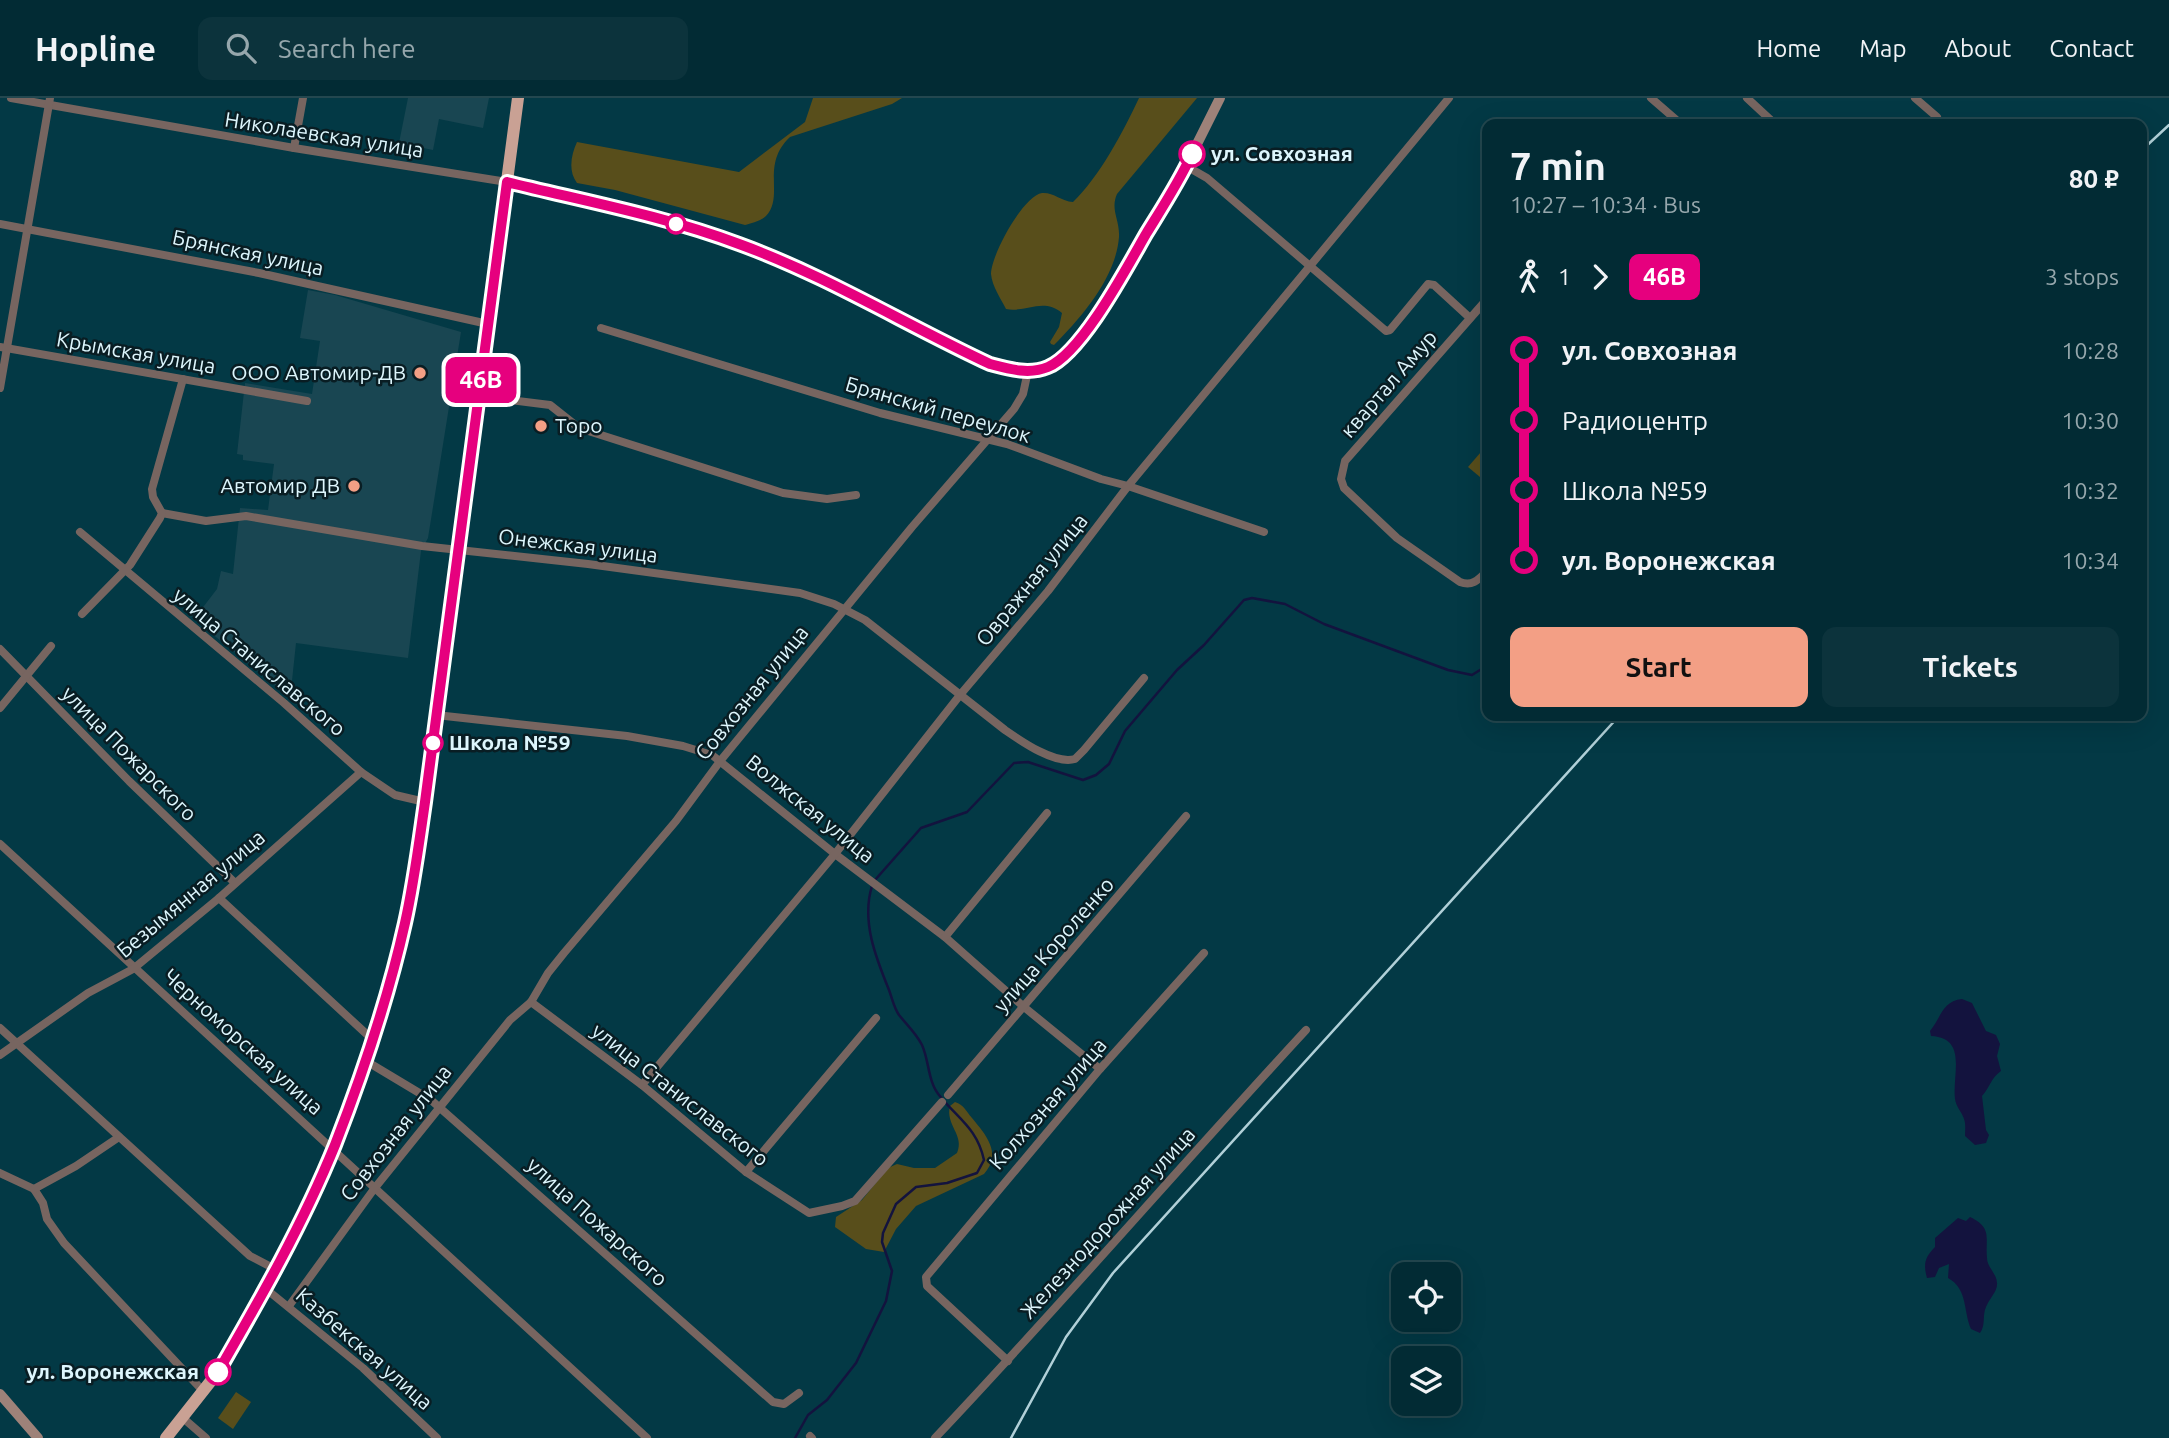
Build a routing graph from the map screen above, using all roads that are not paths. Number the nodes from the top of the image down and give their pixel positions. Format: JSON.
{"nodes":[{"id":1,"x":11,"y":98,"type":"edge"},
{"id":2,"x":303,"y":98,"type":"edge"},
{"id":3,"x":518,"y":98,"type":"edge"},
{"id":4,"x":1220,"y":98,"type":"edge"},
{"id":5,"x":1449,"y":98,"type":"edge"},
{"id":6,"x":1651,"y":98,"type":"edge"},
{"id":7,"x":1747,"y":98,"type":"edge"},
{"id":8,"x":1915,"y":98,"type":"edge"},
{"id":9,"x":49,"y":101,"type":"edge"},
{"id":10,"x":1937,"y":117,"type":"dead end"},
{"id":11,"x":1675,"y":119,"type":"edge"},
{"id":12,"x":1770,"y":119,"type":"edge"},
{"id":13,"x":294,"y":148,"type":"junction"},
{"id":14,"x":1186,"y":166,"type":"junction"},
{"id":15,"x":507,"y":182,"type":"junction"},
{"id":16,"x":0,"y":224,"type":"edge"},
{"id":17,"x":28,"y":230,"type":"junction"},
{"id":18,"x":1311,"y":268,"type":"junction"},
{"id":19,"x":1482,"y":305,"type":"edge"},
{"id":20,"x":1470,"y":318,"type":"junction"},
{"id":21,"x":488,"y":324,"type":"junction"},
{"id":22,"x":601,"y":328,"type":"dead end"},
{"id":23,"x":4,"y":347,"type":"edge"},
{"id":24,"x":1028,"y":371,"type":"junction"},
{"id":25,"x":183,"y":379,"type":"junction"},
{"id":26,"x":0,"y":388,"type":"edge"},
{"id":27,"x":479,"y":396,"type":"junction"},
{"id":28,"x":307,"y":401,"type":"dead end"},
{"id":29,"x":988,"y":438,"type":"junction"},
{"id":30,"x":1129,"y":486,"type":"junction"},
{"id":31,"x":856,"y":495,"type":"dead end"},
{"id":32,"x":162,"y":513,"type":"junction"},
{"id":33,"x":79,"y":532,"type":"dead end"},
{"id":34,"x":1264,"y":532,"type":"dead end"},
{"id":35,"x":460,"y":550,"type":"junction"},
{"id":36,"x":125,"y":571,"type":"junction"},
{"id":37,"x":1482,"y":576,"type":"edge"},
{"id":38,"x":846,"y":609,"type":"junction"},
{"id":39,"x":82,"y":614,"type":"dead end"},
{"id":40,"x":51,"y":646,"type":"dead end"},
{"id":41,"x":0,"y":649,"type":"edge"},
{"id":42,"x":28,"y":675,"type":"junction"},
{"id":43,"x":1144,"y":678,"type":"dead end"},
{"id":44,"x":960,"y":695,"type":"junction"},
{"id":45,"x":0,"y":708,"type":"edge"},
{"id":46,"x":436,"y":715,"type":"junction"},
{"id":47,"x":721,"y":760,"type":"junction"},
{"id":48,"x":360,"y":772,"type":"junction"},
{"id":49,"x":425,"y":802,"type":"junction"},
{"id":50,"x":1047,"y":813,"type":"dead end"},
{"id":51,"x":1186,"y":816,"type":"dead end"},
{"id":52,"x":0,"y":844,"type":"edge"},
{"id":53,"x":835,"y":854,"type":"junction"},
{"id":54,"x":235,"y":883,"type":"junction"},
{"id":55,"x":219,"y":898,"type":"junction"},
{"id":56,"x":945,"y":937,"type":"junction"},
{"id":57,"x":1204,"y":953,"type":"dead end"},
{"id":58,"x":133,"y":969,"type":"junction"},
{"id":59,"x":531,"y":1002,"type":"junction"},
{"id":60,"x":1024,"y":1007,"type":"junction"},
{"id":61,"x":876,"y":1018,"type":"dead end"},
{"id":62,"x":0,"y":1028,"type":"edge"},
{"id":63,"x":1306,"y":1030,"type":"dead end"},
{"id":64,"x":373,"y":1040,"type":"junction"},
{"id":65,"x":18,"y":1044,"type":"junction"},
{"id":66,"x":0,"y":1055,"type":"edge"},
{"id":67,"x":366,"y":1061,"type":"junction"},
{"id":68,"x":1100,"y":1069,"type":"junction"},
{"id":69,"x":642,"y":1085,"type":"junction"},
{"id":70,"x":440,"y":1107,"type":"junction"},
{"id":71,"x":119,"y":1137,"type":"junction"},
{"id":72,"x":334,"y":1148,"type":"junction"},
{"id":73,"x":746,"y":1172,"type":"junction"},
{"id":74,"x":0,"y":1173,"type":"edge"},
{"id":75,"x":34,"y":1189,"type":"junction"},
{"id":76,"x":374,"y":1189,"type":"junction"},
{"id":77,"x":809,"y":1213,"type":"joint"},
{"id":78,"x":276,"y":1270,"type":"junction"},
{"id":79,"x":266,"y":1289,"type":"junction"},
{"id":80,"x":289,"y":1306,"type":"junction"},
{"id":81,"x":1008,"y":1361,"type":"junction"},
{"id":82,"x":204,"y":1392,"type":"junction"},
{"id":83,"x":799,"y":1393,"type":"dead end"},
{"id":84,"x":0,"y":1394,"type":"edge"},
{"id":85,"x":183,"y":1418,"type":"junction"},
{"id":86,"x":38,"y":1438,"type":"edge"},
{"id":87,"x":166,"y":1438,"type":"edge"},
{"id":88,"x":206,"y":1438,"type":"edge"},
{"id":89,"x":438,"y":1438,"type":"edge"},
{"id":90,"x":647,"y":1438,"type":"edge"},
{"id":91,"x":935,"y":1438,"type":"edge"}],
"edges":[{"from":1,"to":9,"type":"street","name":"Николаевская улица"},
{"from":2,"to":13,"type":"street"},
{"from":3,"to":15,"type":"highway"},
{"from":4,"to":14,"type":"main road"},
{"from":5,"to":18,"type":"street","name":"Овражная улица"},
{"from":6,"to":11,"type":"street"},
{"from":7,"to":12,"type":"street"},
{"from":8,"to":10,"type":"street"},
{"from":9,"to":13,"type":"street","name":"Николаевская улица"},
{"from":9,"to":17,"type":"street"},
{"from":13,"to":15,"type":"street","name":"Николаевская улица"},
{"from":14,"to":18,"type":"street"},
{"from":14,"to":24,"type":"main road"},
{"from":15,"to":21,"type":"highway"},
{"from":15,"to":24,"type":"main road"},
{"from":16,"to":17,"type":"street","name":"Брянская улица"},
{"from":17,"to":21,"type":"street","name":"Брянская улица"},
{"from":17,"to":23,"type":"street"},
{"from":18,"to":20,"type":"street"},
{"from":18,"to":30,"type":"street","name":"Овражная улица"},
{"from":19,"to":20,"type":"street","name":"квартал Амур"},
{"from":20,"to":37,"type":"street","name":"квартал Амур"},
{"from":21,"to":27,"type":"highway"},
{"from":22,"to":29,"type":"street","name":"Брянский переулок"},
{"from":23,"to":25,"type":"street","name":"Крымская улица"},
{"from":23,"to":26,"type":"street"},
{"from":24,"to":29,"type":"street","name":"Совхозная улица"},
{"from":25,"to":28,"type":"street","name":"Крымская улица"},
{"from":25,"to":32,"type":"street"},
{"from":27,"to":31,"type":"street"},
{"from":27,"to":35,"type":"highway"},
{"from":29,"to":30,"type":"street","name":"Брянский переулок"},
{"from":29,"to":38,"type":"street","name":"Совхозная улица"},
{"from":30,"to":34,"type":"street","name":"Брянский переулок"},
{"from":30,"to":44,"type":"street","name":"Овражная улица"},
{"from":32,"to":35,"type":"street","name":"Онежская улица"},
{"from":32,"to":36,"type":"street"},
{"from":33,"to":36,"type":"street","name":"улица Станиславского"},
{"from":35,"to":38,"type":"street","name":"Онежская улица"},
{"from":35,"to":46,"type":"highway"},
{"from":36,"to":39,"type":"street"},
{"from":36,"to":48,"type":"street","name":"улица Станиславского"},
{"from":38,"to":44,"type":"street","name":"Онежская улица"},
{"from":38,"to":47,"type":"street","name":"Совхозная улица"},
{"from":40,"to":42,"type":"street"},
{"from":41,"to":42,"type":"street","name":"улица Пожарского"},
{"from":42,"to":45,"type":"street"},
{"from":42,"to":54,"type":"street","name":"улица Пожарского"},
{"from":43,"to":44,"type":"street","name":"Онежская улица"},
{"from":44,"to":53,"type":"street","name":"Овражная улица"},
{"from":46,"to":47,"type":"street","name":"Волжская улица"},
{"from":46,"to":49,"type":"highway"},
{"from":47,"to":53,"type":"street","name":"Волжская улица"},
{"from":47,"to":59,"type":"street","name":"Совхозная улица"},
{"from":48,"to":49,"type":"street","name":"улица Станиславского"},
{"from":48,"to":54,"type":"street","name":"Безымянная улица"},
{"from":49,"to":64,"type":"highway"},
{"from":50,"to":56,"type":"street"},
{"from":51,"to":60,"type":"street","name":"улица Короленко"},
{"from":52,"to":58,"type":"street","name":"Черноморская улица"},
{"from":53,"to":56,"type":"street","name":"Волжская улица"},
{"from":53,"to":69,"type":"street","name":"Овражная улица"},
{"from":54,"to":55,"type":"street","name":"Безымянная улица"},
{"from":55,"to":58,"type":"street","name":"Безымянная улица"},
{"from":55,"to":64,"type":"street"},
{"from":56,"to":60,"type":"street","name":"Волжская улица"},
{"from":57,"to":68,"type":"street","name":"Колхозная улица"},
{"from":58,"to":65,"type":"street","name":"Безымянная улица"},
{"from":58,"to":72,"type":"street","name":"Черноморская улица"},
{"from":59,"to":69,"type":"street","name":"улица Станиславского"},
{"from":59,"to":70,"type":"street","name":"Совхозная улица"},
{"from":60,"to":68,"type":"street","name":"Волжская улица"},
{"from":60,"to":77,"type":"street","name":"улица Короленко"},
{"from":61,"to":73,"type":"street"},
{"from":62,"to":65,"type":"street"},
{"from":63,"to":81,"type":"street","name":"Железнодорожная улица"},
{"from":64,"to":67,"type":"highway"},
{"from":65,"to":66,"type":"street","name":"Безымянная улица"},
{"from":65,"to":71,"type":"street"},
{"from":67,"to":70,"type":"street","name":"улица Пожарского"},
{"from":67,"to":72,"type":"highway"},
{"from":68,"to":81,"type":"street","name":"Колхозная улица"},
{"from":69,"to":73,"type":"street","name":"улица Станиславского"},
{"from":70,"to":76,"type":"street","name":"Совхозная улица"},
{"from":70,"to":83,"type":"street","name":"улица Пожарского"},
{"from":71,"to":75,"type":"street"},
{"from":71,"to":78,"type":"street"},
{"from":72,"to":76,"type":"street","name":"Черноморская улица"},
{"from":72,"to":78,"type":"highway"},
{"from":73,"to":77,"type":"street","name":"улица Станиславского"},
{"from":74,"to":75,"type":"street"},
{"from":75,"to":82,"type":"street"},
{"from":76,"to":80,"type":"street","name":"Совхозная улица"},
{"from":76,"to":90,"type":"street","name":"Черноморская улица"},
{"from":78,"to":79,"type":"highway"},
{"from":79,"to":80,"type":"street","name":"Казбекская улица"},
{"from":79,"to":82,"type":"highway"},
{"from":80,"to":89,"type":"street","name":"Казбекская улица"},
{"from":81,"to":91,"type":"street","name":"Железнодорожная улица"},
{"from":82,"to":85,"type":"highway"},
{"from":84,"to":86,"type":"main road"},
{"from":85,"to":87,"type":"highway"},
{"from":85,"to":88,"type":"street"}]}
